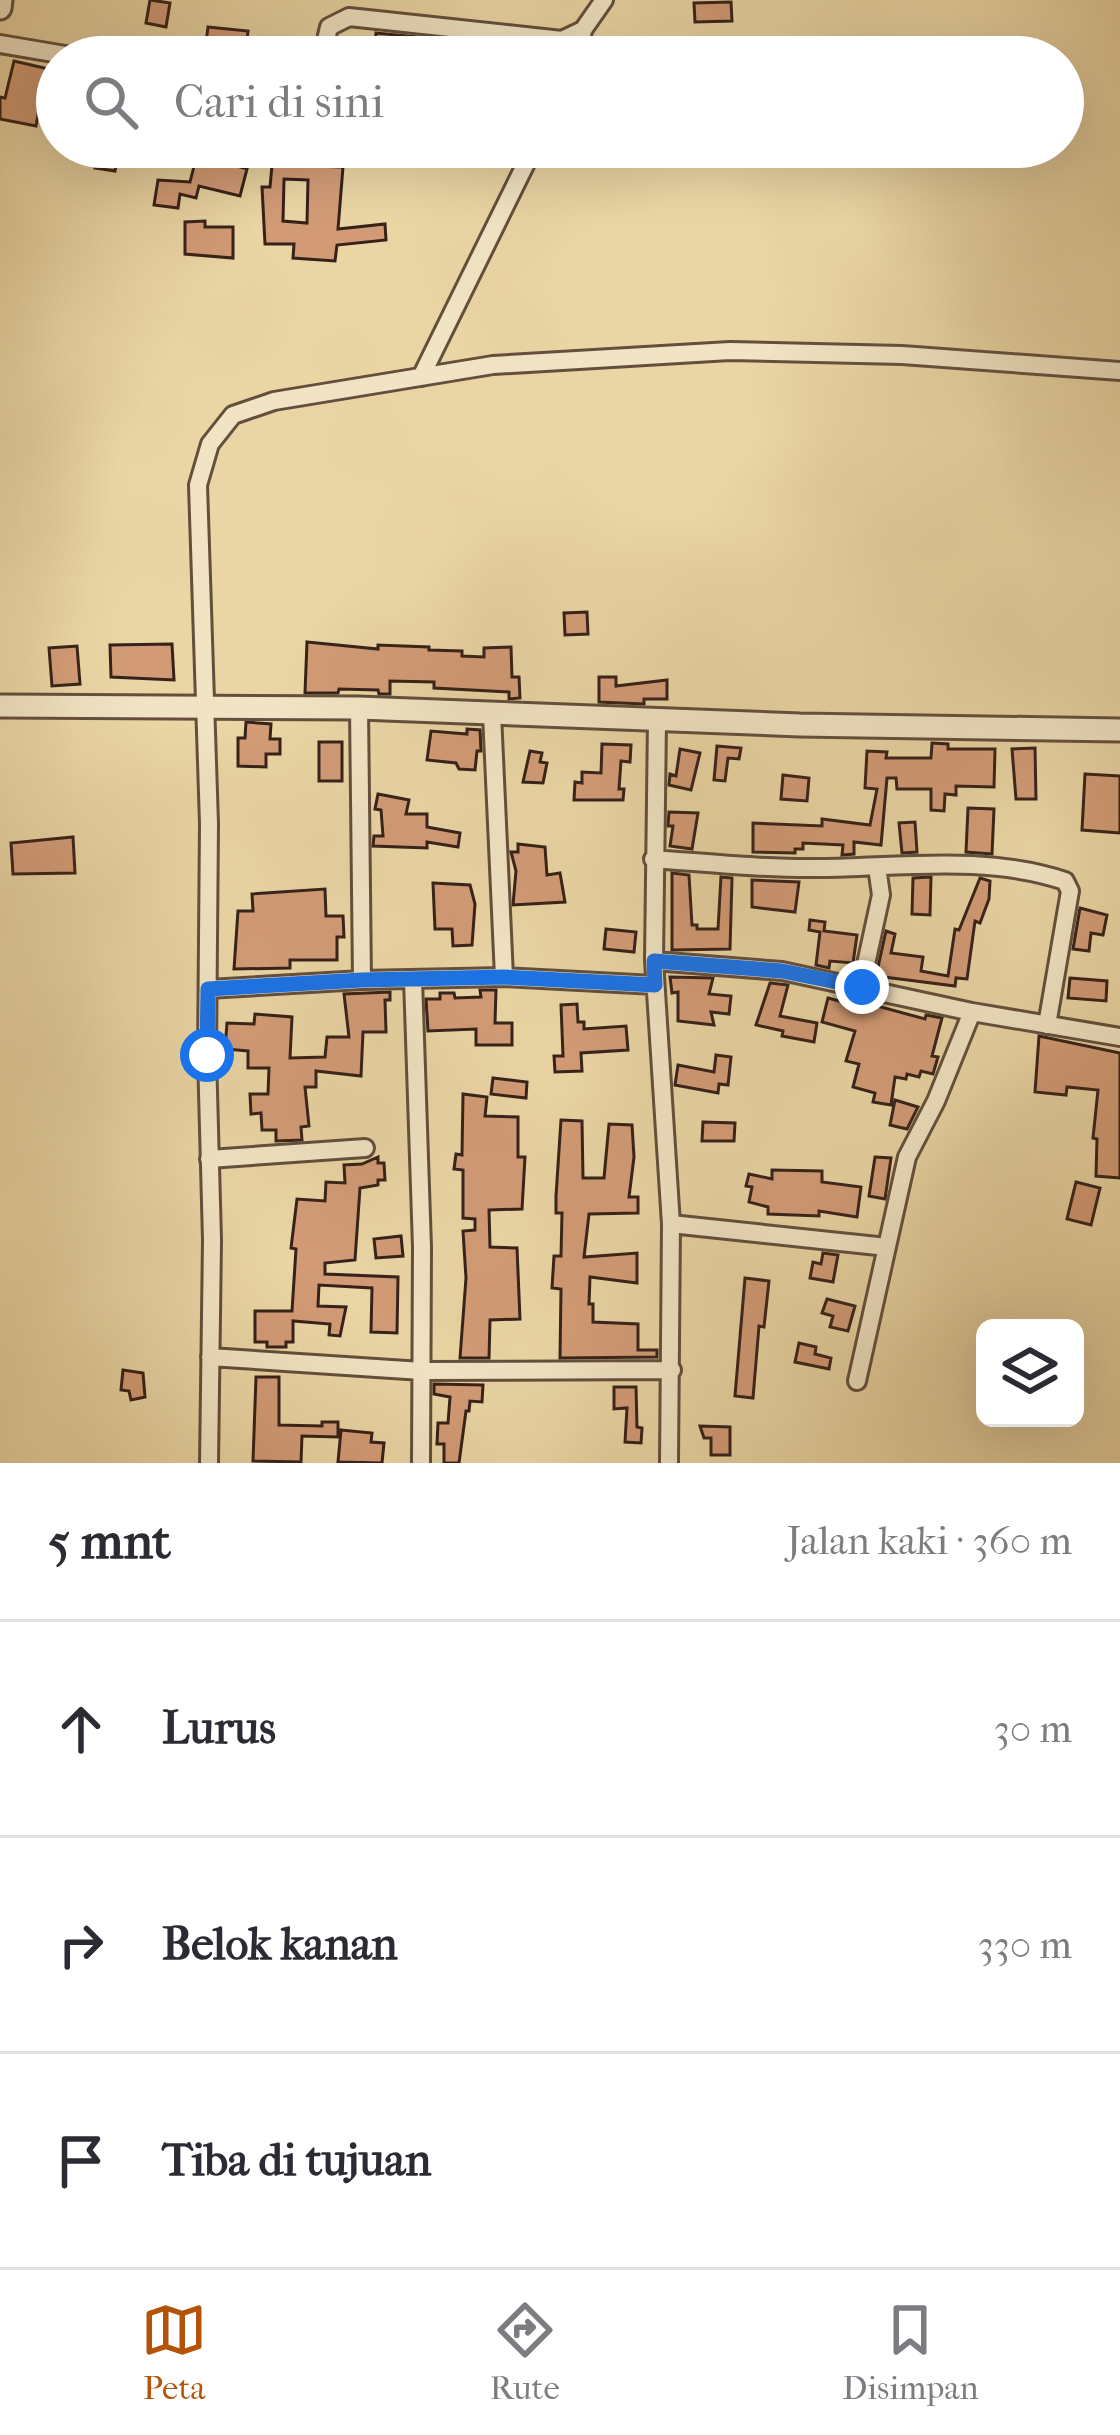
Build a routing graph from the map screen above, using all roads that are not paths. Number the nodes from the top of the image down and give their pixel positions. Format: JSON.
{"nodes":[{"id":1,"x":604,"y":0,"type":"edge"},
{"id":2,"x":583,"y":29,"type":"junction"},
{"id":3,"x":327,"y":36,"type":"edge"},
{"id":4,"x":516,"y":36,"type":"edge"},
{"id":5,"x":574,"y":36,"type":"edge"},
{"id":6,"x":582,"y":36,"type":"edge"},
{"id":7,"x":0,"y":44,"type":"edge"},
{"id":8,"x":36,"y":50,"type":"edge"},
{"id":9,"x":524,"y":168,"type":"edge"},
{"id":10,"x":1120,"y":371,"type":"edge"},
{"id":11,"x":422,"y":377,"type":"junction"},
{"id":12,"x":207,"y":705,"type":"junction"},
{"id":13,"x":0,"y":706,"type":"edge"},
{"id":14,"x":359,"y":708,"type":"junction"},
{"id":15,"x":492,"y":714,"type":"junction"},
{"id":16,"x":657,"y":720,"type":"junction"},
{"id":17,"x":1120,"y":730,"type":"edge"},
{"id":18,"x":653,"y":859,"type":"junction"},
{"id":19,"x":877,"y":867,"type":"junction"},
{"id":20,"x":654,"y":961,"type":"junction"},
{"id":21,"x":504,"y":977,"type":"junction"},
{"id":22,"x":413,"y":979,"type":"junction"},
{"id":23,"x":362,"y":980,"type":"junction"},
{"id":24,"x":655,"y":985,"type":"junction"},
{"id":25,"x":862,"y":987,"type":"junction"},
{"id":26,"x":208,"y":989,"type":"junction"},
{"id":27,"x":972,"y":1012,"type":"junction"},
{"id":28,"x":1047,"y":1025,"type":"junction"},
{"id":29,"x":1120,"y":1037,"type":"edge"},
{"id":30,"x":365,"y":1148,"type":"dead end"},
{"id":31,"x":209,"y":1159,"type":"junction"},
{"id":32,"x":671,"y":1224,"type":"junction"},
{"id":33,"x":887,"y":1247,"type":"junction"},
{"id":34,"x":211,"y":1357,"type":"junction"},
{"id":35,"x":672,"y":1370,"type":"junction"},
{"id":36,"x":422,"y":1371,"type":"junction"},
{"id":37,"x":857,"y":1381,"type":"dead end"},
{"id":38,"x":209,"y":1463,"type":"edge"},
{"id":39,"x":421,"y":1463,"type":"edge"},
{"id":40,"x":669,"y":1463,"type":"edge"}],
"edges":[{"from":1,"to":2,"type":"street"},
{"from":2,"to":5,"type":"street"},
{"from":2,"to":6,"type":"street"},
{"from":3,"to":4,"type":"street"},
{"from":7,"to":8,"type":"street"},
{"from":9,"to":11,"type":"street"},
{"from":10,"to":11,"type":"street"},
{"from":11,"to":12,"type":"street"},
{"from":12,"to":13,"type":"street"},
{"from":12,"to":14,"type":"street"},
{"from":12,"to":26,"type":"street"},
{"from":14,"to":15,"type":"street"},
{"from":14,"to":23,"type":"street"},
{"from":15,"to":16,"type":"street"},
{"from":15,"to":21,"type":"street"},
{"from":16,"to":17,"type":"street"},
{"from":16,"to":18,"type":"street"},
{"from":18,"to":19,"type":"street"},
{"from":18,"to":20,"type":"street"},
{"from":19,"to":25,"type":"street"},
{"from":19,"to":28,"type":"street"},
{"from":20,"to":24,"type":"street"},
{"from":20,"to":25,"type":"street"},
{"from":21,"to":22,"type":"street"},
{"from":21,"to":24,"type":"street"},
{"from":22,"to":23,"type":"street"},
{"from":22,"to":36,"type":"street"},
{"from":23,"to":26,"type":"street"},
{"from":24,"to":32,"type":"street"},
{"from":25,"to":27,"type":"street"},
{"from":26,"to":31,"type":"street"},
{"from":27,"to":28,"type":"street"},
{"from":27,"to":33,"type":"street"},
{"from":28,"to":29,"type":"street"},
{"from":30,"to":31,"type":"street"},
{"from":31,"to":34,"type":"street"},
{"from":32,"to":33,"type":"street"},
{"from":32,"to":35,"type":"street"},
{"from":33,"to":37,"type":"street"},
{"from":34,"to":36,"type":"street"},
{"from":34,"to":38,"type":"street"},
{"from":35,"to":36,"type":"street"},
{"from":35,"to":40,"type":"street"},
{"from":36,"to":39,"type":"street"}]}
